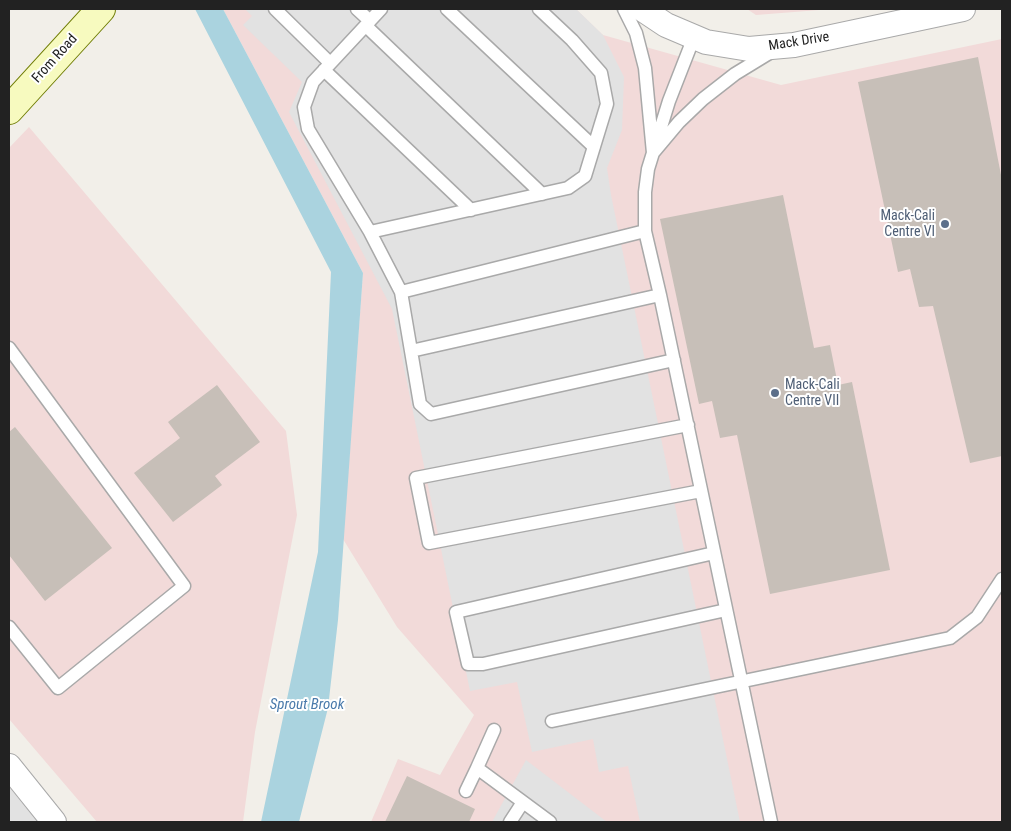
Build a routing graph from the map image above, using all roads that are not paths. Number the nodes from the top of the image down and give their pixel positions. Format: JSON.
{"nodes":[{"id":1,"x":101,"y":9,"type":"edge"},
{"id":2,"x":275,"y":9,"type":"edge"},
{"id":3,"x":357,"y":9,"type":"edge"},
{"id":4,"x":382,"y":9,"type":"edge"},
{"id":5,"x":447,"y":9,"type":"edge"},
{"id":6,"x":539,"y":9,"type":"edge"},
{"id":7,"x":624,"y":9,"type":"edge"},
{"id":8,"x":642,"y":9,"type":"edge"},
{"id":9,"x":963,"y":9,"type":"edge"},
{"id":10,"x":368,"y":23,"type":"junction"},
{"id":11,"x":694,"y":37,"type":"junction"},
{"id":12,"x":781,"y":46,"type":"junction"},
{"id":13,"x":327,"y":67,"type":"junction"},
{"id":14,"x":9,"y":110,"type":"edge"},
{"id":15,"x":594,"y":147,"type":"junction"},
{"id":16,"x":653,"y":153,"type":"junction"},
{"id":17,"x":542,"y":194,"type":"junction"},
{"id":18,"x":471,"y":210,"type":"junction"},
{"id":19,"x":645,"y":231,"type":"junction"},
{"id":20,"x":370,"y":232,"type":"junction"},
{"id":21,"x":401,"y":292,"type":"junction"},
{"id":22,"x":660,"y":295,"type":"junction"},
{"id":23,"x":9,"y":348,"type":"edge"},
{"id":24,"x":411,"y":351,"type":"junction"},
{"id":25,"x":674,"y":360,"type":"junction"},
{"id":26,"x":688,"y":425,"type":"junction"},
{"id":27,"x":701,"y":490,"type":"junction"},
{"id":28,"x":714,"y":552,"type":"junction"},
{"id":29,"x":1002,"y":579,"type":"edge"},
{"id":30,"x":726,"y":610,"type":"junction"},
{"id":31,"x":9,"y":627,"type":"edge"},
{"id":32,"x":742,"y":682,"type":"junction"},
{"id":33,"x":552,"y":721,"type":"dead end"},
{"id":34,"x":494,"y":730,"type":"dead end"},
{"id":35,"x":9,"y":766,"type":"edge"},
{"id":36,"x":477,"y":768,"type":"junction"},
{"id":37,"x":466,"y":791,"type":"dead end"},
{"id":38,"x":523,"y":802,"type":"junction"},
{"id":39,"x":54,"y":822,"type":"edge"},
{"id":40,"x":510,"y":822,"type":"edge"},
{"id":41,"x":550,"y":822,"type":"edge"},
{"id":42,"x":771,"y":822,"type":"edge"}],
"edges":[{"from":1,"to":14,"type":"street","name":"From Road"},
{"from":2,"to":13,"type":"lane"},
{"from":3,"to":10,"type":"lane"},
{"from":4,"to":10,"type":"lane"},
{"from":5,"to":15,"type":"lane"},
{"from":6,"to":15,"type":"lane"},
{"from":7,"to":16,"type":"lane"},
{"from":8,"to":11,"type":"street","name":"Mack Drive"},
{"from":9,"to":12,"type":"street","name":"Mack Drive"},
{"from":10,"to":13,"type":"lane"},
{"from":10,"to":17,"type":"lane"},
{"from":11,"to":12,"type":"street","name":"Mack Drive"},
{"from":11,"to":16,"type":"lane"},
{"from":12,"to":16,"type":"lane"},
{"from":13,"to":18,"type":"lane"},
{"from":13,"to":20,"type":"lane"},
{"from":15,"to":17,"type":"lane"},
{"from":16,"to":19,"type":"lane"},
{"from":17,"to":18,"type":"lane"},
{"from":18,"to":20,"type":"lane"},
{"from":19,"to":21,"type":"lane"},
{"from":19,"to":22,"type":"lane"},
{"from":20,"to":21,"type":"lane"},
{"from":21,"to":24,"type":"lane"},
{"from":22,"to":24,"type":"lane"},
{"from":22,"to":25,"type":"lane"},
{"from":23,"to":31,"type":"lane"},
{"from":24,"to":25,"type":"lane"},
{"from":25,"to":26,"type":"lane"},
{"from":26,"to":27,"type":"lane"},
{"from":26,"to":27,"type":"lane"},
{"from":27,"to":28,"type":"lane"},
{"from":28,"to":30,"type":"lane"},
{"from":28,"to":30,"type":"lane"},
{"from":29,"to":32,"type":"lane"},
{"from":30,"to":32,"type":"lane"},
{"from":32,"to":33,"type":"lane"},
{"from":32,"to":42,"type":"lane"},
{"from":34,"to":36,"type":"lane"},
{"from":35,"to":39,"type":"street"},
{"from":36,"to":37,"type":"lane"},
{"from":36,"to":38,"type":"lane"},
{"from":38,"to":40,"type":"lane"},
{"from":38,"to":41,"type":"lane"}]}
